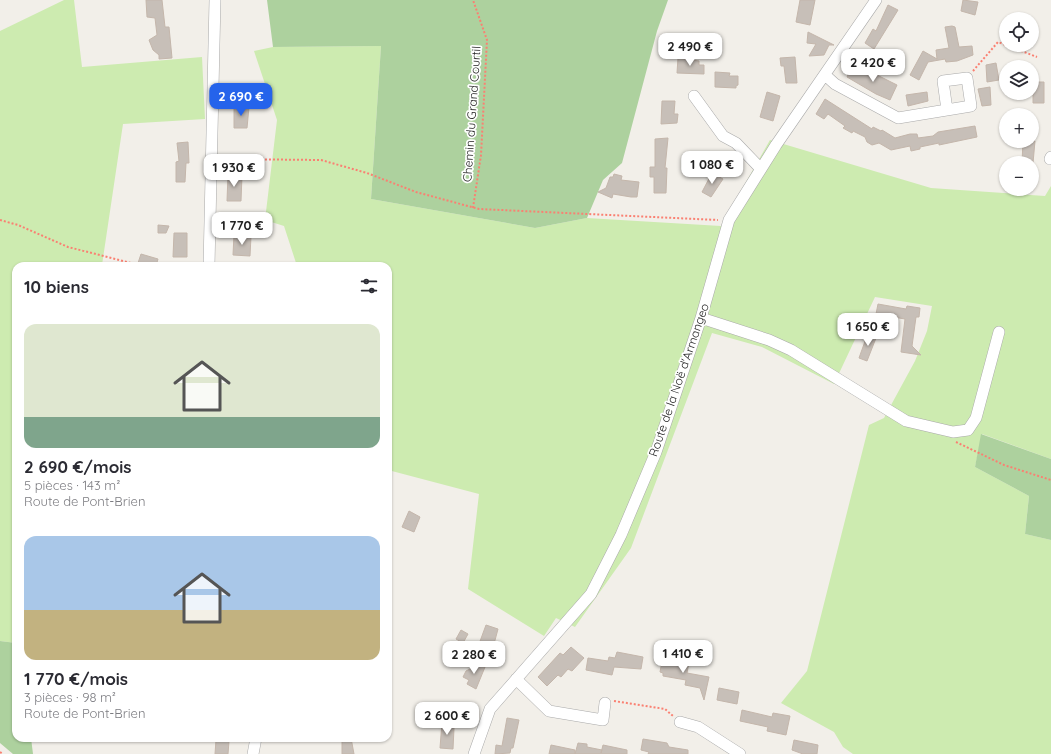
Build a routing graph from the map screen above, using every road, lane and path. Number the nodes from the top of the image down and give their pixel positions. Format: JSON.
{"nodes":[{"id":1,"x":215,"y":0,"type":"edge"},
{"id":2,"x":473,"y":0,"type":"edge"},
{"id":3,"x":876,"y":0,"type":"edge"},
{"id":4,"x":999,"y":42,"type":"edge"},
{"id":5,"x":1024,"y":52,"type":"edge"},
{"id":6,"x":1037,"y":57,"type":"dead end"},
{"id":7,"x":825,"y":75,"type":"junction"},
{"id":8,"x":967,"y":78,"type":"junction"},
{"id":9,"x":694,"y":96,"type":"dead end"},
{"id":10,"x":947,"y":110,"type":"junction"},
{"id":11,"x":212,"y":159,"type":"junction"},
{"id":12,"x":761,"y":169,"type":"junction"},
{"id":13,"x":473,"y":208,"type":"junction"},
{"id":14,"x":0,"y":220,"type":"edge"},
{"id":15,"x":729,"y":220,"type":"junction"},
{"id":16,"x":127,"y":262,"type":"edge"},
{"id":17,"x":209,"y":262,"type":"edge"},
{"id":18,"x":701,"y":318,"type":"junction"},
{"id":19,"x":999,"y":332,"type":"dead end"},
{"id":20,"x":951,"y":439,"type":"dead end"},
{"id":21,"x":1051,"y":480,"type":"edge"},
{"id":22,"x":516,"y":679,"type":"junction"},
{"id":23,"x":605,"y":703,"type":"joint"},
{"id":24,"x":680,"y":722,"type":"joint"},
{"id":25,"x":255,"y":742,"type":"edge"},
{"id":26,"x":0,"y":752,"type":"edge"},
{"id":27,"x":3,"y":754,"type":"edge"},
{"id":28,"x":253,"y":754,"type":"edge"},
{"id":29,"x":474,"y":754,"type":"edge"},
{"id":30,"x":740,"y":754,"type":"edge"}],
"edges":[{"from":1,"to":11,"type":"street"},
{"from":2,"to":13,"type":"path","name":"Chemin du Grand Courtil"},
{"from":3,"to":7,"type":"street","name":"Route de la Noë d'Armangeo"},
{"from":4,"to":8,"type":"path"},
{"from":5,"to":6,"type":"path"},
{"from":7,"to":10,"type":"street"},
{"from":7,"to":12,"type":"street","name":"Route de la Noë d'Armangeo"},
{"from":8,"to":10,"type":"street"},
{"from":8,"to":10,"type":"street"},
{"from":9,"to":12,"type":"street"},
{"from":11,"to":13,"type":"path"},
{"from":11,"to":17,"type":"street"},
{"from":12,"to":15,"type":"street","name":"Route de la Noë d'Armangeo"},
{"from":13,"to":15,"type":"path"},
{"from":14,"to":16,"type":"path"},
{"from":15,"to":18,"type":"street","name":"Route de la Noë d'Armangeo"},
{"from":18,"to":19,"type":"street"},
{"from":18,"to":22,"type":"street","name":"Route de la Noë d'Armangeo"},
{"from":20,"to":21,"type":"path"},
{"from":22,"to":23,"type":"street"},
{"from":22,"to":29,"type":"street","name":"Route de la Noë d'Armangeo"},
{"from":23,"to":24,"type":"path"},
{"from":24,"to":30,"type":"street"},
{"from":25,"to":28,"type":"street"},
{"from":26,"to":27,"type":"path"}]}
